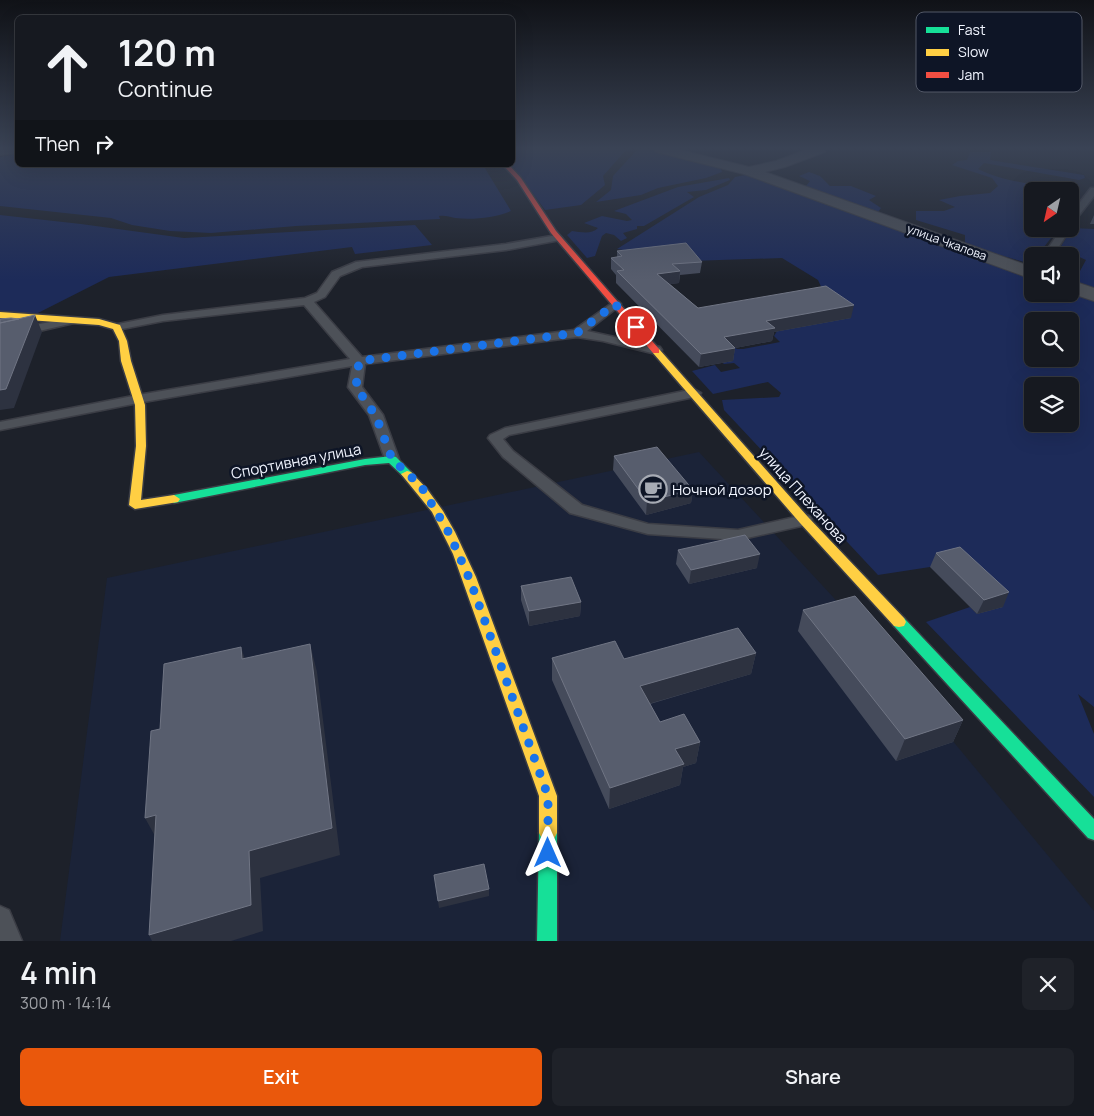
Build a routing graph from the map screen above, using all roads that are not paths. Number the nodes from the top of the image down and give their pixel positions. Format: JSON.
{"nodes":[{"id":1,"x":528,"y":193,"type":"edge"},
{"id":2,"x":810,"y":193,"type":"edge"},
{"id":3,"x":1092,"y":193,"type":"edge"},
{"id":4,"x":1079,"y":209,"type":"edge"},
{"id":5,"x":557,"y":238,"type":"junction"},
{"id":6,"x":1024,"y":270,"type":"edge"},
{"id":7,"x":1079,"y":289,"type":"edge"},
{"id":8,"x":1094,"y":295,"type":"edge"},
{"id":9,"x":307,"y":301,"type":"junction"},
{"id":10,"x":615,"y":304,"type":"junction"},
{"id":11,"x":0,"y":315,"type":"edge"},
{"id":12,"x":70,"y":321,"type":"junction"},
{"id":13,"x":117,"y":327,"type":"junction"},
{"id":14,"x":577,"y":333,"type":"junction"},
{"id":15,"x":0,"y":336,"type":"edge"},
{"id":16,"x":656,"y":350,"type":"junction"},
{"id":17,"x":359,"y":361,"type":"junction"},
{"id":18,"x":694,"y":393,"type":"junction"},
{"id":19,"x":138,"y":399,"type":"junction"},
{"id":20,"x":0,"y":426,"type":"edge"},
{"id":21,"x":392,"y":459,"type":"junction"},
{"id":22,"x":804,"y":520,"type":"junction"},
{"id":23,"x":1094,"y":832,"type":"edge"},
{"id":24,"x":0,"y":919,"type":"edge"},
{"id":25,"x":9,"y":941,"type":"edge"},
{"id":26,"x":547,"y":941,"type":"edge"}],
"edges":[{"from":1,"to":5,"type":"street","name":"улица Плеханова"},
{"from":2,"to":6,"type":"street","name":"улица Чкалова"},
{"from":3,"to":4,"type":"lane"},
{"from":5,"to":9,"type":"lane"},
{"from":5,"to":10,"type":"street","name":"улица Плеханова"},
{"from":7,"to":8,"type":"street"},
{"from":9,"to":13,"type":"lane"},
{"from":9,"to":17,"type":"lane"},
{"from":10,"to":14,"type":"lane"},
{"from":10,"to":16,"type":"street","name":"улица Плеханова"},
{"from":11,"to":12,"type":"street"},
{"from":12,"to":13,"type":"street"},
{"from":12,"to":15,"type":"lane"},
{"from":13,"to":19,"type":"street","name":"Спортивная улица"},
{"from":14,"to":16,"type":"lane"},
{"from":14,"to":17,"type":"lane"},
{"from":16,"to":18,"type":"street","name":"улица Плеханова"},
{"from":17,"to":19,"type":"lane"},
{"from":17,"to":21,"type":"lane"},
{"from":18,"to":22,"type":"street","name":"улица Плеханова"},
{"from":18,"to":22,"type":"lane"},
{"from":19,"to":20,"type":"lane"},
{"from":19,"to":21,"type":"street","name":"Спортивная улица"},
{"from":21,"to":26,"type":"street"},
{"from":22,"to":23,"type":"street","name":"улица Плеханова"},
{"from":24,"to":25,"type":"lane"}]}
